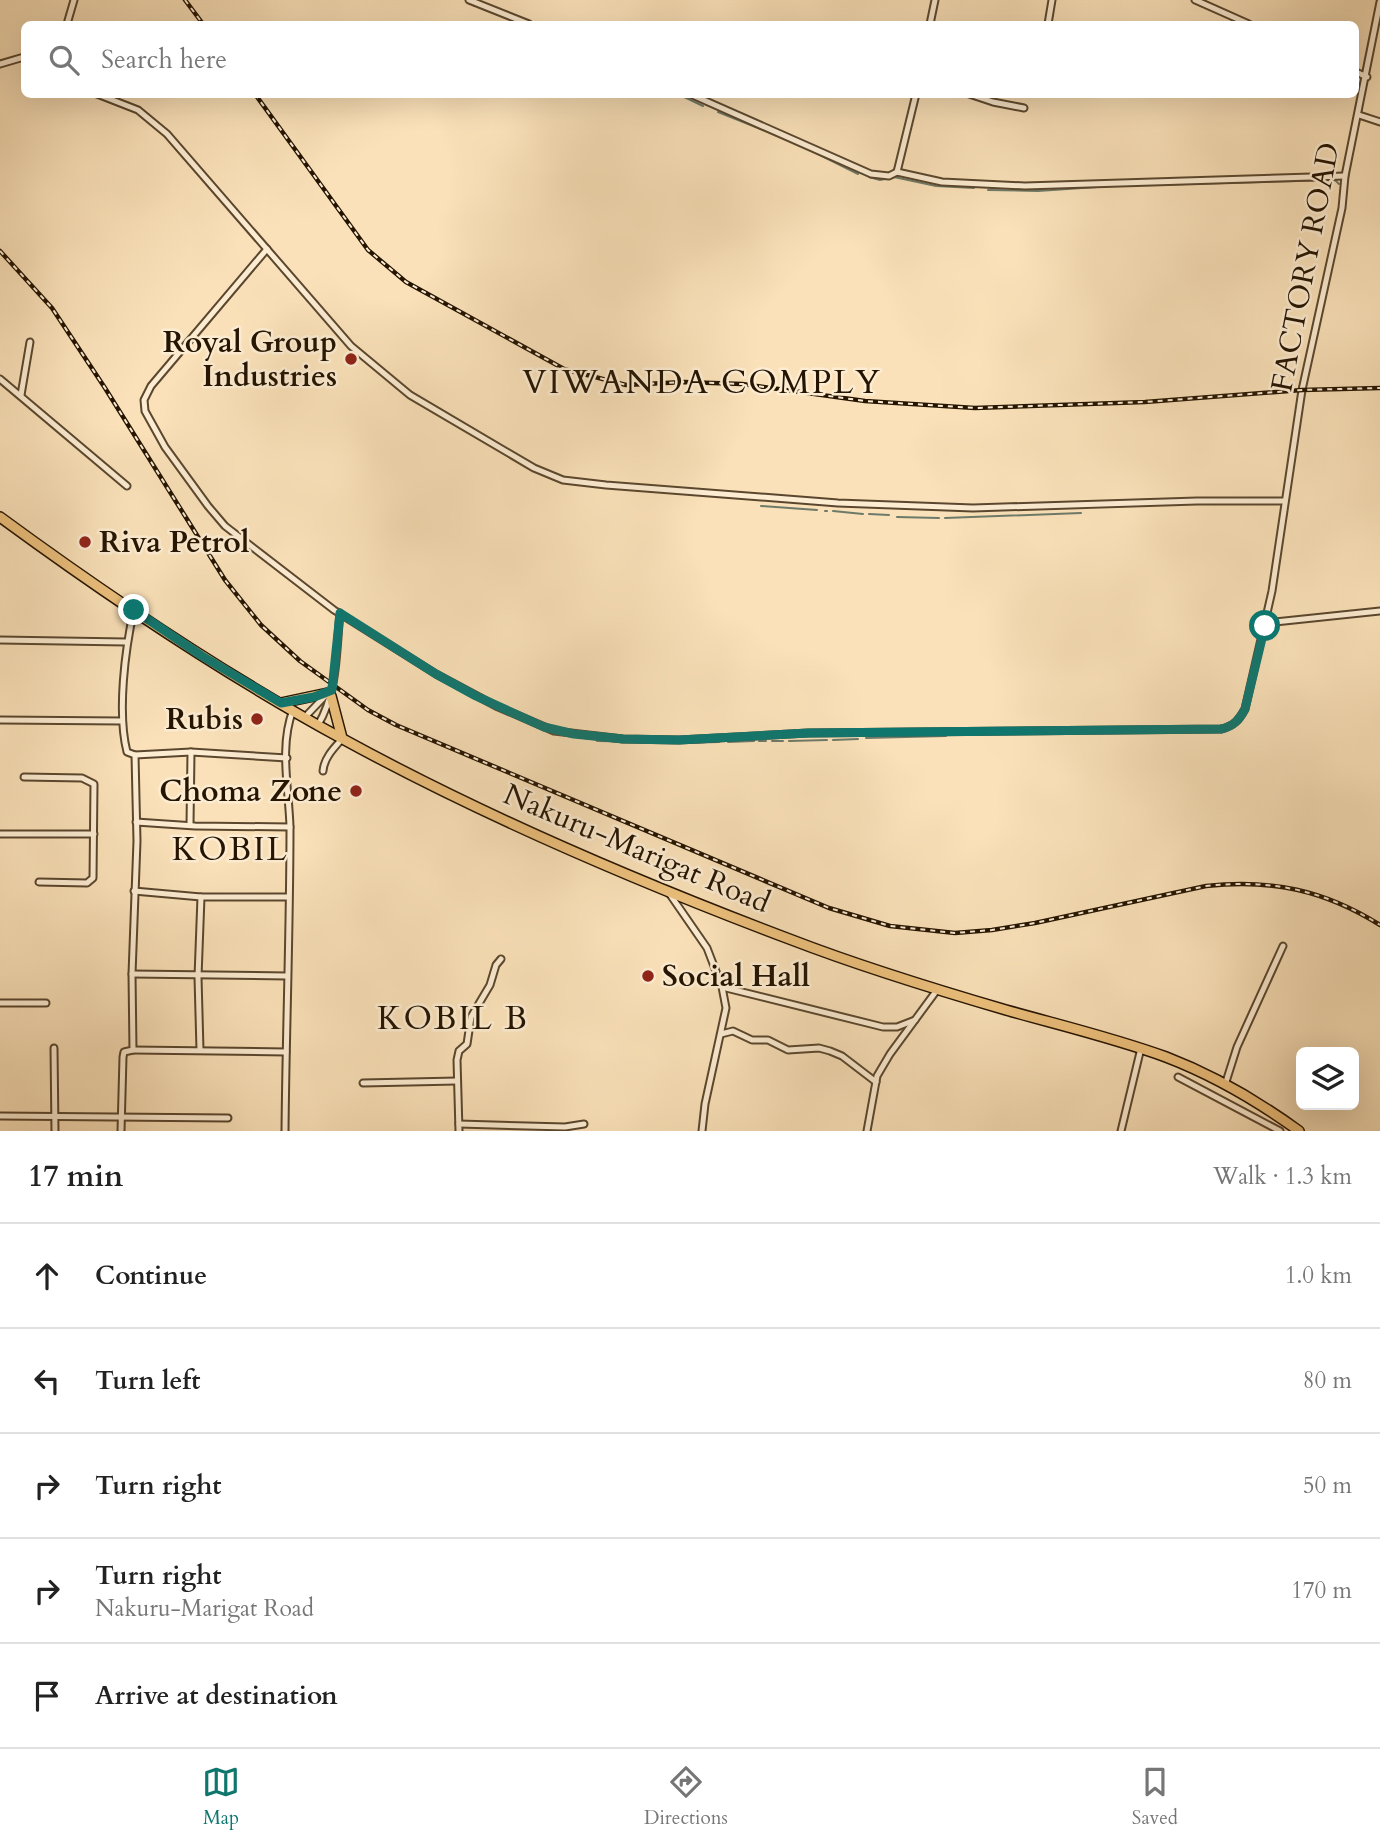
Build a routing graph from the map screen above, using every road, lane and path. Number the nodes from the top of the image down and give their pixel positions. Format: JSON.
{"nodes":[{"id":1,"x":74,"y":0,"type":"edge"},
{"id":2,"x":469,"y":0,"type":"edge"},
{"id":3,"x":935,"y":0,"type":"edge"},
{"id":4,"x":1052,"y":0,"type":"edge"},
{"id":5,"x":1195,"y":0,"type":"edge"},
{"id":6,"x":1380,"y":2,"type":"edge"},
{"id":7,"x":68,"y":21,"type":"edge"},
{"id":8,"x":522,"y":21,"type":"edge"},
{"id":9,"x":931,"y":21,"type":"edge"},
{"id":10,"x":1048,"y":21,"type":"edge"},
{"id":11,"x":1243,"y":21,"type":"edge"},
{"id":12,"x":21,"y":58,"type":"edge"},
{"id":13,"x":0,"y":64,"type":"edge"},
{"id":14,"x":1359,"y":73,"type":"edge"},
{"id":15,"x":1367,"y":77,"type":"junction"},
{"id":16,"x":107,"y":98,"type":"edge"},
{"id":17,"x":699,"y":98,"type":"edge"},
{"id":18,"x":915,"y":98,"type":"edge"},
{"id":19,"x":981,"y":98,"type":"edge"},
{"id":20,"x":1024,"y":108,"type":"dead end"},
{"id":21,"x":1359,"y":115,"type":"junction"},
{"id":22,"x":1380,"y":122,"type":"edge"},
{"id":23,"x":897,"y":172,"type":"junction"},
{"id":24,"x":1345,"y":176,"type":"junction"},
{"id":25,"x":267,"y":249,"type":"junction"},
{"id":26,"x":30,"y":341,"type":"dead end"},
{"id":27,"x":0,"y":379,"type":"edge"},
{"id":28,"x":21,"y":395,"type":"junction"},
{"id":29,"x":127,"y":486,"type":"dead end"},
{"id":30,"x":1284,"y":501,"type":"junction"},
{"id":31,"x":0,"y":517,"type":"edge"},
{"id":32,"x":134,"y":610,"type":"junction"},
{"id":33,"x":1380,"y":611,"type":"edge"},
{"id":34,"x":340,"y":613,"type":"junction"},
{"id":35,"x":1265,"y":626,"type":"junction"},
{"id":36,"x":0,"y":640,"type":"edge"},
{"id":37,"x":127,"y":642,"type":"junction"},
{"id":38,"x":330,"y":693,"type":"junction"},
{"id":39,"x":281,"y":703,"type":"junction"},
{"id":40,"x":293,"y":710,"type":"junction"},
{"id":41,"x":304,"y":718,"type":"junction"},
{"id":42,"x":0,"y":720,"type":"edge"},
{"id":43,"x":122,"y":721,"type":"junction"},
{"id":44,"x":318,"y":725,"type":"junction"},
{"id":45,"x":342,"y":739,"type":"junction"},
{"id":46,"x":191,"y":752,"type":"junction"},
{"id":47,"x":135,"y":755,"type":"junction"},
{"id":48,"x":287,"y":758,"type":"junction"},
{"id":49,"x":323,"y":771,"type":"dead end"},
{"id":50,"x":24,"y":776,"type":"dead end"},
{"id":51,"x":136,"y":822,"type":"junction"},
{"id":52,"x":190,"y":825,"type":"junction"},
{"id":53,"x":289,"y":827,"type":"junction"},
{"id":54,"x":0,"y":834,"type":"edge"},
{"id":55,"x":94,"y":834,"type":"junction"},
{"id":56,"x":39,"y":882,"type":"dead end"},
{"id":57,"x":134,"y":891,"type":"junction"},
{"id":58,"x":667,"y":891,"type":"junction"},
{"id":59,"x":201,"y":897,"type":"junction"},
{"id":60,"x":288,"y":897,"type":"junction"},
{"id":61,"x":1283,"y":946,"type":"dead end"},
{"id":62,"x":501,"y":959,"type":"dead end"},
{"id":63,"x":132,"y":974,"type":"junction"},
{"id":64,"x":198,"y":976,"type":"junction"},
{"id":65,"x":287,"y":976,"type":"junction"},
{"id":66,"x":722,"y":987,"type":"junction"},
{"id":67,"x":937,"y":990,"type":"junction"},
{"id":68,"x":0,"y":1003,"type":"edge"},
{"id":69,"x":46,"y":1003,"type":"dead end"},
{"id":70,"x":915,"y":1020,"type":"junction"},
{"id":71,"x":721,"y":1034,"type":"junction"},
{"id":72,"x":54,"y":1048,"type":"dead end"},
{"id":73,"x":1141,"y":1048,"type":"junction"},
{"id":74,"x":133,"y":1049,"type":"junction"},
{"id":75,"x":200,"y":1050,"type":"junction"},
{"id":76,"x":286,"y":1052,"type":"junction"},
{"id":77,"x":1178,"y":1077,"type":"dead end"},
{"id":78,"x":457,"y":1081,"type":"junction"},
{"id":79,"x":876,"y":1082,"type":"junction"},
{"id":80,"x":363,"y":1083,"type":"dead end"},
{"id":81,"x":1225,"y":1085,"type":"junction"},
{"id":82,"x":0,"y":1115,"type":"edge"},
{"id":83,"x":55,"y":1116,"type":"junction"},
{"id":84,"x":122,"y":1117,"type":"junction"},
{"id":85,"x":229,"y":1118,"type":"dead end"},
{"id":86,"x":459,"y":1124,"type":"junction"},
{"id":87,"x":584,"y":1124,"type":"dead end"},
{"id":88,"x":55,"y":1131,"type":"edge"},
{"id":89,"x":121,"y":1131,"type":"edge"},
{"id":90,"x":285,"y":1131,"type":"edge"},
{"id":91,"x":459,"y":1131,"type":"edge"},
{"id":92,"x":702,"y":1131,"type":"edge"},
{"id":93,"x":867,"y":1131,"type":"edge"},
{"id":94,"x":1121,"y":1131,"type":"edge"},
{"id":95,"x":1280,"y":1131,"type":"edge"},
{"id":96,"x":1299,"y":1131,"type":"edge"}],
"edges":[{"from":1,"to":7,"type":"street"},
{"from":2,"to":8,"type":"street"},
{"from":3,"to":9,"type":"street"},
{"from":4,"to":10,"type":"street"},
{"from":5,"to":11,"type":"street"},
{"from":6,"to":15,"type":"street","name":"FACTORY ROAD"},
{"from":12,"to":13,"type":"street"},
{"from":14,"to":15,"type":"street"},
{"from":15,"to":21,"type":"street","name":"FACTORY ROAD"},
{"from":16,"to":25,"type":"street"},
{"from":17,"to":23,"type":"street"},
{"from":18,"to":23,"type":"street"},
{"from":19,"to":20,"type":"street"},
{"from":21,"to":22,"type":"street"},
{"from":21,"to":24,"type":"street","name":"FACTORY ROAD"},
{"from":23,"to":24,"type":"street"},
{"from":24,"to":30,"type":"street","name":"FACTORY ROAD"},
{"from":25,"to":30,"type":"street"},
{"from":25,"to":34,"type":"street","name":"FACTORY ROAD"},
{"from":26,"to":28,"type":"street"},
{"from":27,"to":28,"type":"street"},
{"from":28,"to":29,"type":"street"},
{"from":30,"to":35,"type":"street","name":"FACTORY ROAD"},
{"from":31,"to":32,"type":"main road","name":"Nakuru-Marigat Road"},
{"from":32,"to":37,"type":"street"},
{"from":32,"to":39,"type":"main road","name":"Nakuru-Marigat Road"},
{"from":33,"to":35,"type":"street"},
{"from":34,"to":35,"type":"street","name":"FACTORY ROAD"},
{"from":34,"to":38,"type":"street"},
{"from":36,"to":37,"type":"street"},
{"from":37,"to":43,"type":"street"},
{"from":38,"to":39,"type":"main road"},
{"from":38,"to":41,"type":"street"},
{"from":38,"to":44,"type":"street"},
{"from":38,"to":45,"type":"main road"},
{"from":39,"to":40,"type":"main road","name":"Nakuru-Marigat Road"},
{"from":40,"to":41,"type":"main road","name":"Nakuru-Marigat Road"},
{"from":40,"to":48,"type":"street"},
{"from":41,"to":44,"type":"main road","name":"Nakuru-Marigat Road"},
{"from":42,"to":43,"type":"street"},
{"from":43,"to":47,"type":"street"},
{"from":44,"to":45,"type":"main road","name":"Nakuru-Marigat Road"},
{"from":45,"to":49,"type":"street"},
{"from":45,"to":58,"type":"main road","name":"Nakuru-Marigat Road"},
{"from":46,"to":47,"type":"street"},
{"from":46,"to":48,"type":"street"},
{"from":46,"to":52,"type":"street"},
{"from":47,"to":51,"type":"street"},
{"from":48,"to":53,"type":"street"},
{"from":50,"to":55,"type":"street"},
{"from":51,"to":52,"type":"street"},
{"from":51,"to":57,"type":"street"},
{"from":52,"to":53,"type":"street"},
{"from":53,"to":60,"type":"street"},
{"from":54,"to":55,"type":"street"},
{"from":55,"to":56,"type":"street"},
{"from":57,"to":59,"type":"street"},
{"from":57,"to":63,"type":"street"},
{"from":58,"to":66,"type":"street"},
{"from":58,"to":67,"type":"main road","name":"Nakuru-Marigat Road"},
{"from":59,"to":60,"type":"street"},
{"from":59,"to":64,"type":"street"},
{"from":60,"to":65,"type":"street"},
{"from":61,"to":81,"type":"street"},
{"from":62,"to":78,"type":"street"},
{"from":63,"to":64,"type":"street"},
{"from":63,"to":74,"type":"street"},
{"from":64,"to":65,"type":"street"},
{"from":64,"to":75,"type":"street"},
{"from":65,"to":76,"type":"street"},
{"from":66,"to":70,"type":"street"},
{"from":66,"to":71,"type":"street"},
{"from":67,"to":70,"type":"street"},
{"from":67,"to":73,"type":"main road","name":"Nakuru-Marigat Road"},
{"from":68,"to":69,"type":"street"},
{"from":70,"to":79,"type":"street"},
{"from":71,"to":79,"type":"street"},
{"from":71,"to":92,"type":"street"},
{"from":72,"to":83,"type":"street"},
{"from":73,"to":81,"type":"main road","name":"Nakuru-Marigat Road"},
{"from":73,"to":94,"type":"street"},
{"from":74,"to":75,"type":"street"},
{"from":74,"to":84,"type":"street"},
{"from":75,"to":76,"type":"street"},
{"from":76,"to":90,"type":"street"},
{"from":77,"to":95,"type":"street"},
{"from":78,"to":80,"type":"street"},
{"from":78,"to":86,"type":"street"},
{"from":79,"to":93,"type":"street"},
{"from":81,"to":96,"type":"main road","name":"Nakuru-Marigat Road"},
{"from":82,"to":83,"type":"street"},
{"from":83,"to":84,"type":"street"},
{"from":83,"to":88,"type":"street"},
{"from":84,"to":85,"type":"street"},
{"from":84,"to":89,"type":"street"},
{"from":86,"to":87,"type":"street"},
{"from":86,"to":91,"type":"street"}]}
